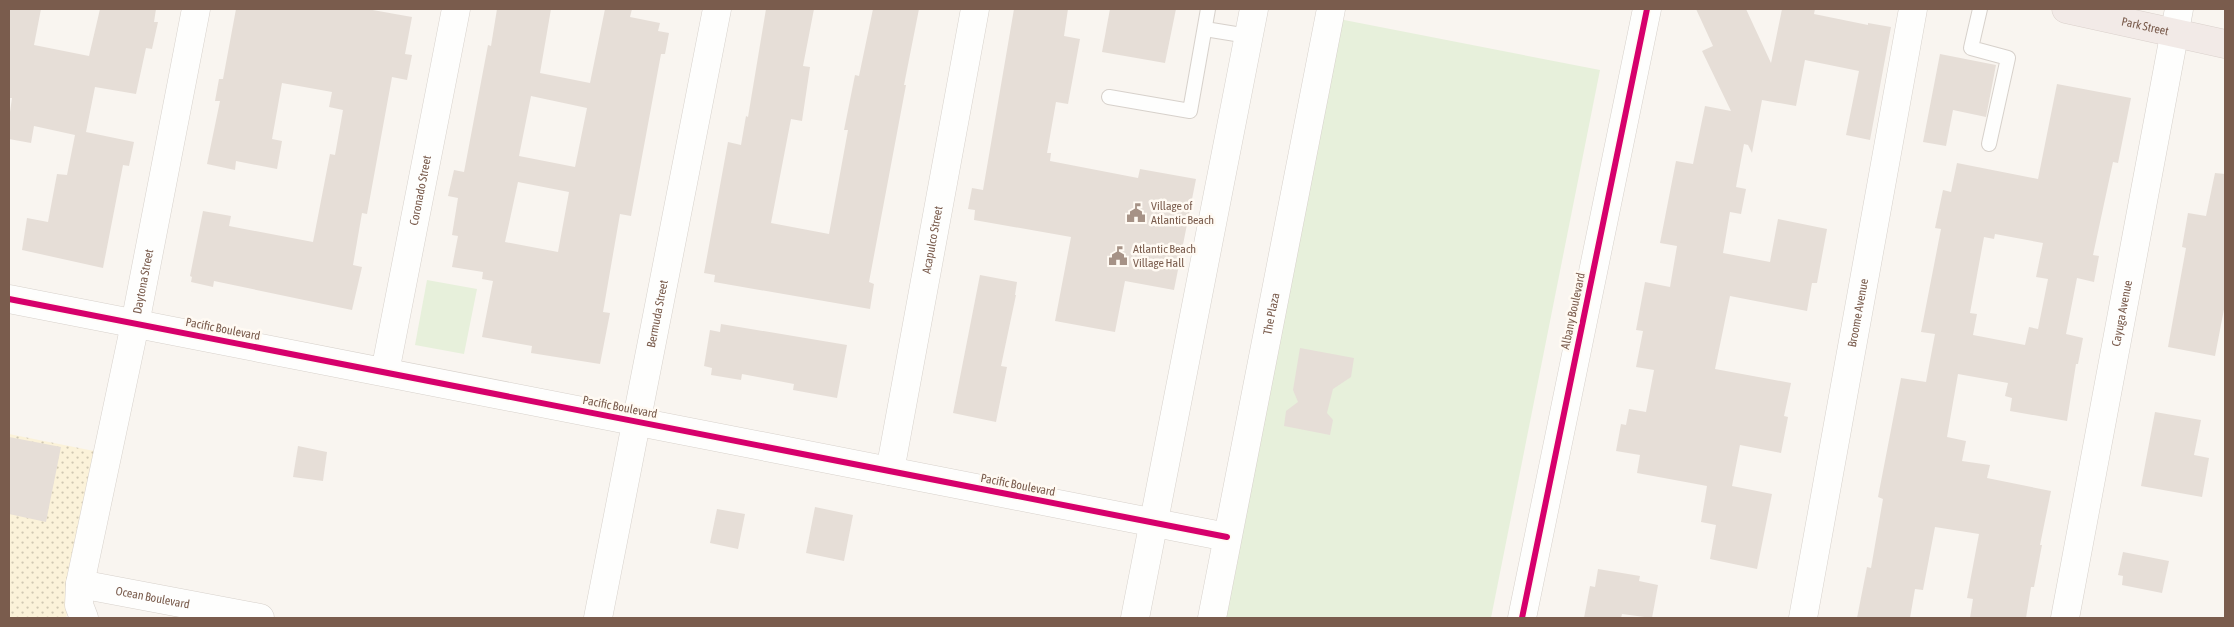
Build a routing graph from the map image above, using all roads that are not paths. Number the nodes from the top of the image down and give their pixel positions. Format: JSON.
{"nodes":[{"id":1,"x":196,"y":9,"type":"edge"},
{"id":2,"x":456,"y":9,"type":"edge"},
{"id":3,"x":717,"y":9,"type":"edge"},
{"id":4,"x":975,"y":9,"type":"edge"},
{"id":5,"x":1208,"y":9,"type":"edge"},
{"id":6,"x":1254,"y":9,"type":"edge"},
{"id":7,"x":1331,"y":9,"type":"edge"},
{"id":8,"x":1647,"y":9,"type":"edge"},
{"id":9,"x":1913,"y":9,"type":"edge"},
{"id":10,"x":1980,"y":9,"type":"edge"},
{"id":11,"x":2066,"y":9,"type":"edge"},
{"id":12,"x":2177,"y":21,"type":"edge"},
{"id":13,"x":1205,"y":29,"type":"junction"},
{"id":14,"x":1248,"y":36,"type":"junction"},
{"id":15,"x":2225,"y":44,"type":"edge"},
{"id":16,"x":1109,"y":97,"type":"dead end"},
{"id":17,"x":1989,"y":144,"type":"dead end"},
{"id":18,"x":9,"y":299,"type":"edge"},
{"id":19,"x":135,"y":324,"type":"junction"},
{"id":20,"x":385,"y":372,"type":"junction"},
{"id":21,"x":636,"y":422,"type":"junction"},
{"id":22,"x":890,"y":471,"type":"junction"},
{"id":23,"x":1153,"y":523,"type":"junction"},
{"id":24,"x":1228,"y":537,"type":"junction"},
{"id":25,"x":80,"y":584,"type":"junction"},
{"id":26,"x":84,"y":618,"type":"edge"},
{"id":27,"x":260,"y":618,"type":"edge"},
{"id":28,"x":598,"y":618,"type":"edge"},
{"id":29,"x":1135,"y":618,"type":"edge"},
{"id":30,"x":1212,"y":618,"type":"edge"},
{"id":31,"x":1522,"y":618,"type":"edge"},
{"id":32,"x":1802,"y":618,"type":"edge"},
{"id":33,"x":2065,"y":618,"type":"edge"}],
"edges":[{"from":1,"to":19,"type":"street","name":"Daytona Street"},
{"from":2,"to":20,"type":"street","name":"Coronado Street"},
{"from":3,"to":21,"type":"street","name":"Bermuda Street"},
{"from":4,"to":22,"type":"street","name":"Acapulco Street"},
{"from":5,"to":13,"type":"lane"},
{"from":6,"to":14,"type":"street"},
{"from":7,"to":24,"type":"street","name":"The Plaza"},
{"from":8,"to":31,"type":"street","name":"Albany Boulevard"},
{"from":9,"to":32,"type":"street","name":"Broome Avenue"},
{"from":10,"to":17,"type":"lane"},
{"from":11,"to":12,"type":"highway","name":"Park Street"},
{"from":12,"to":15,"type":"highway","name":"Park Street"},
{"from":12,"to":33,"type":"street","name":"Cayuga Avenue"},
{"from":13,"to":14,"type":"lane"},
{"from":13,"to":16,"type":"lane"},
{"from":14,"to":23,"type":"street"},
{"from":18,"to":19,"type":"street","name":"Pacific Boulevard"},
{"from":19,"to":20,"type":"street","name":"Pacific Boulevard"},
{"from":19,"to":25,"type":"street","name":"Daytona Street"},
{"from":20,"to":21,"type":"street","name":"Pacific Boulevard"},
{"from":21,"to":22,"type":"street","name":"Pacific Boulevard"},
{"from":21,"to":28,"type":"street","name":"Bermuda Street"},
{"from":22,"to":23,"type":"street","name":"Pacific Boulevard"},
{"from":23,"to":24,"type":"street","name":"Pacific Boulevard"},
{"from":23,"to":29,"type":"street"},
{"from":24,"to":30,"type":"street","name":"The Plaza"},
{"from":25,"to":26,"type":"street"},
{"from":25,"to":27,"type":"street","name":"Ocean Boulevard"}]}
